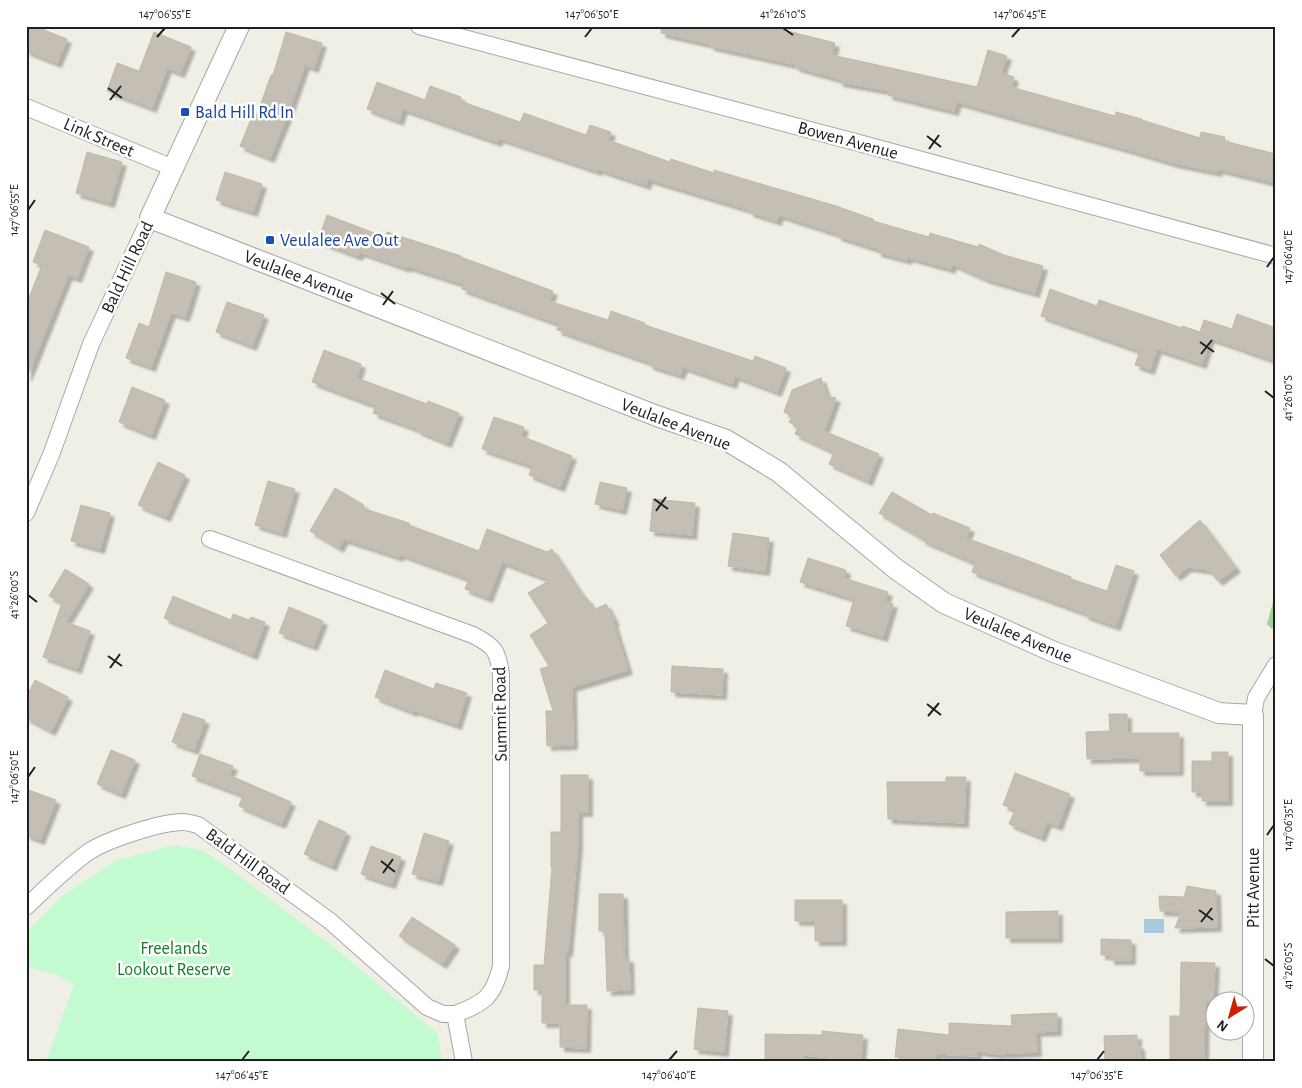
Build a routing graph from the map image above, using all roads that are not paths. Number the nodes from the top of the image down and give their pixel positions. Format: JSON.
{"nodes":[{"id":1,"x":239,"y":26,"type":"edge"},
{"id":2,"x":419,"y":26,"type":"edge"},
{"id":3,"x":26,"y":107,"type":"edge"},
{"id":4,"x":173,"y":168,"type":"junction"},
{"id":5,"x":150,"y":218,"type":"junction"},
{"id":6,"x":1276,"y":256,"type":"edge"},
{"id":7,"x":26,"y":513,"type":"edge"},
{"id":8,"x":210,"y":539,"type":"dead end"},
{"id":9,"x":1276,"y":665,"type":"edge"},
{"id":10,"x":1253,"y":714,"type":"junction"},
{"id":11,"x":26,"y":907,"type":"edge"},
{"id":12,"x":455,"y":1014,"type":"junction"},
{"id":13,"x":464,"y":1062,"type":"edge"},
{"id":14,"x":1253,"y":1062,"type":"edge"}],
"edges":[{"from":1,"to":4,"type":"street","name":"Bald Hill Road"},
{"from":2,"to":6,"type":"street","name":"Bowen Avenue"},
{"from":3,"to":4,"type":"street","name":"Link Street"},
{"from":4,"to":5,"type":"street","name":"Bald Hill Road"},
{"from":5,"to":7,"type":"street","name":"Bald Hill Road"},
{"from":5,"to":10,"type":"street","name":"Veulalee Avenue"},
{"from":8,"to":12,"type":"street","name":"Summit Road"},
{"from":9,"to":10,"type":"street"},
{"from":10,"to":14,"type":"street","name":"Pitt Avenue"},
{"from":11,"to":12,"type":"street","name":"Bald Hill Road"},
{"from":12,"to":13,"type":"street"}]}
